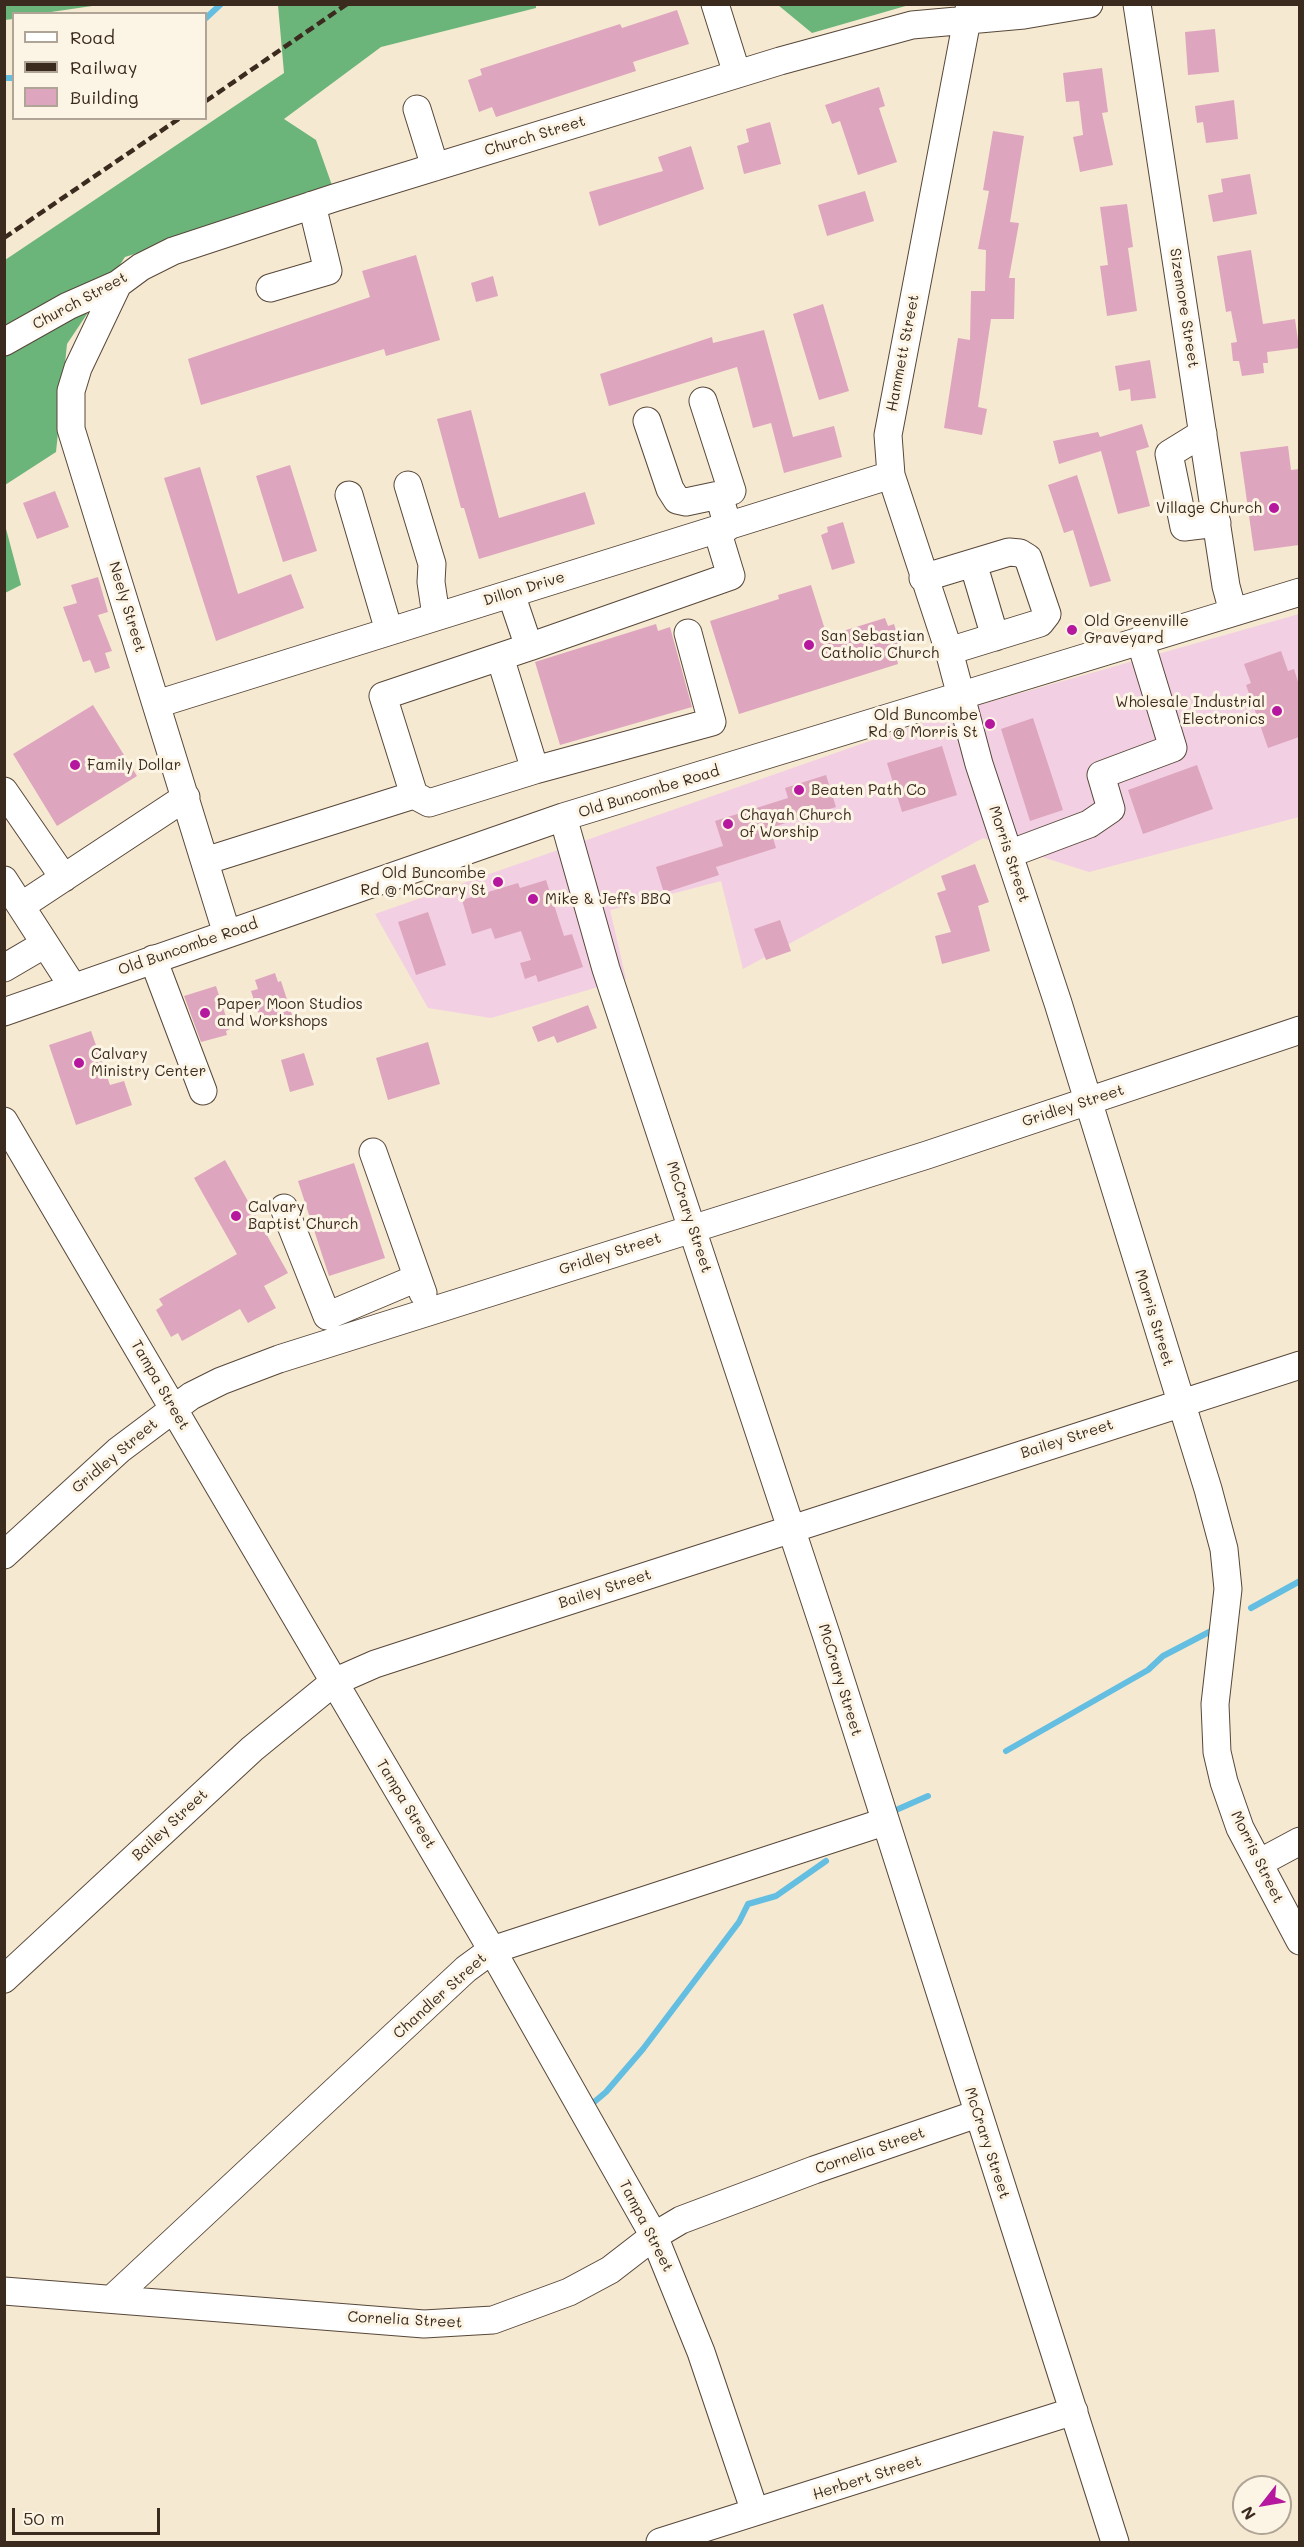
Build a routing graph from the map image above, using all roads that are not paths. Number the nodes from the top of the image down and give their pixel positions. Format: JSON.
{"nodes":[{"id":1,"x":716,"y":4,"type":"edge"},
{"id":2,"x":1089,"y":4,"type":"edge"},
{"id":3,"x":1137,"y":4,"type":"edge"},
{"id":4,"x":968,"y":12,"type":"edge"},
{"id":5,"x":737,"y":74,"type":"junction"},
{"id":6,"x":417,"y":109,"type":"dead end"},
{"id":7,"x":435,"y":167,"type":"junction"},
{"id":8,"x":312,"y":205,"type":"junction"},
{"id":9,"x":118,"y":284,"type":"junction"},
{"id":10,"x":270,"y":288,"type":"dead end"},
{"id":11,"x":4,"y":342,"type":"edge"},
{"id":12,"x":703,"y":401,"type":"dead end"},
{"id":13,"x":646,"y":422,"type":"dead end"},
{"id":14,"x":1203,"y":433,"type":"junction"},
{"id":15,"x":891,"y":475,"type":"junction"},
{"id":16,"x":408,"y":485,"type":"dead end"},
{"id":17,"x":349,"y":495,"type":"dead end"},
{"id":18,"x":718,"y":495,"type":"junction"},
{"id":19,"x":1217,"y":523,"type":"junction"},
{"id":20,"x":723,"y":528,"type":"junction"},
{"id":21,"x":973,"y":563,"type":"junction"},
{"id":22,"x":923,"y":578,"type":"junction"},
{"id":23,"x":1299,"y":592,"type":"edge"},
{"id":24,"x":511,"y":594,"type":"junction"},
{"id":25,"x":676,"y":595,"type":"junction"},
{"id":26,"x":1233,"y":612,"type":"junction"},
{"id":27,"x":436,"y":616,"type":"junction"},
{"id":28,"x":388,"y":631,"type":"junction"},
{"id":29,"x":995,"y":637,"type":"junction"},
{"id":30,"x":1140,"y":640,"type":"junction"},
{"id":31,"x":529,"y":646,"type":"junction"},
{"id":32,"x":949,"y":651,"type":"junction"},
{"id":33,"x":500,"y":657,"type":"junction"},
{"id":34,"x":960,"y":695,"type":"junction"},
{"id":35,"x":157,"y":704,"type":"junction"},
{"id":36,"x":535,"y":770,"type":"junction"},
{"id":37,"x":4,"y":791,"type":"edge"},
{"id":38,"x":414,"y":795,"type":"junction"},
{"id":39,"x":186,"y":797,"type":"junction"},
{"id":40,"x":563,"y":817,"type":"junction"},
{"id":41,"x":1009,"y":854,"type":"junction"},
{"id":42,"x":205,"y":861,"type":"junction"},
{"id":43,"x":64,"y":878,"type":"junction"},
{"id":44,"x":4,"y":880,"type":"edge"},
{"id":45,"x":21,"y":906,"type":"junction"},
{"id":46,"x":227,"y":934,"type":"junction"},
{"id":47,"x":45,"y":944,"type":"junction"},
{"id":48,"x":153,"y":959,"type":"junction"},
{"id":49,"x":4,"y":968,"type":"edge"},
{"id":50,"x":73,"y":987,"type":"junction"},
{"id":51,"x":7,"y":1006,"type":"edge"},
{"id":52,"x":1299,"y":1030,"type":"edge"},
{"id":53,"x":203,"y":1091,"type":"dead end"},
{"id":54,"x":1088,"y":1102,"type":"junction"},
{"id":55,"x":4,"y":1121,"type":"edge"},
{"id":56,"x":373,"y":1152,"type":"dead end"},
{"id":57,"x":284,"y":1208,"type":"dead end"},
{"id":58,"x":693,"y":1227,"type":"junction"},
{"id":59,"x":417,"y":1278,"type":"junction"},
{"id":60,"x":357,"y":1304,"type":"junction"},
{"id":61,"x":430,"y":1311,"type":"junction"},
{"id":62,"x":327,"y":1316,"type":"junction"},
{"id":63,"x":366,"y":1331,"type":"junction"},
{"id":64,"x":305,"y":1351,"type":"junction"},
{"id":65,"x":1299,"y":1365,"type":"edge"},
{"id":66,"x":1180,"y":1403,"type":"junction"},
{"id":67,"x":173,"y":1409,"type":"junction"},
{"id":68,"x":791,"y":1530,"type":"junction"},
{"id":69,"x":4,"y":1555,"type":"edge"},
{"id":70,"x":334,"y":1682,"type":"junction"},
{"id":71,"x":884,"y":1822,"type":"junction"},
{"id":72,"x":1299,"y":1841,"type":"edge"},
{"id":73,"x":1259,"y":1863,"type":"junction"},
{"id":74,"x":1299,"y":1941,"type":"edge"},
{"id":75,"x":492,"y":1950,"type":"junction"},
{"id":76,"x":4,"y":1979,"type":"edge"},
{"id":77,"x":977,"y":2114,"type":"junction"},
{"id":78,"x":654,"y":2236,"type":"junction"},
{"id":79,"x":4,"y":2291,"type":"edge"},
{"id":80,"x":113,"y":2298,"type":"junction"},
{"id":81,"x":1074,"y":2411,"type":"junction"},
{"id":82,"x":755,"y":2512,"type":"junction"},
{"id":83,"x":660,"y":2542,"type":"edge"},
{"id":84,"x":1115,"y":2542,"type":"edge"}],
"edges":[{"from":1,"to":5,"type":"street"},
{"from":2,"to":4,"type":"street","name":"Church Street"},
{"from":3,"to":14,"type":"street","name":"Sizemore Street"},
{"from":4,"to":5,"type":"street","name":"Church Street"},
{"from":4,"to":15,"type":"street","name":"Hammett Street"},
{"from":5,"to":7,"type":"street","name":"Church Street"},
{"from":6,"to":7,"type":"street"},
{"from":7,"to":8,"type":"street","name":"Church Street"},
{"from":8,"to":9,"type":"street","name":"Church Street"},
{"from":8,"to":10,"type":"street"},
{"from":9,"to":11,"type":"street","name":"Church Street"},
{"from":9,"to":35,"type":"street","name":"Neely Street"},
{"from":12,"to":18,"type":"street"},
{"from":13,"to":18,"type":"street"},
{"from":14,"to":19,"type":"street","name":"Sizemore Street"},
{"from":14,"to":19,"type":"street"},
{"from":15,"to":20,"type":"street","name":"Dillon Drive"},
{"from":15,"to":22,"type":"street","name":"Hammett Street"},
{"from":16,"to":27,"type":"street"},
{"from":17,"to":28,"type":"street"},
{"from":18,"to":20,"type":"street"},
{"from":19,"to":26,"type":"street","name":"Sizemore Street"},
{"from":20,"to":24,"type":"street","name":"Dillon Drive"},
{"from":20,"to":25,"type":"street"},
{"from":21,"to":22,"type":"street"},
{"from":21,"to":29,"type":"street"},
{"from":21,"to":29,"type":"street"},
{"from":22,"to":32,"type":"street","name":"Hammett Street"},
{"from":23,"to":26,"type":"street","name":"Old Buncombe Road"},
{"from":24,"to":27,"type":"street","name":"Dillon Drive"},
{"from":24,"to":31,"type":"street"},
{"from":25,"to":31,"type":"street"},
{"from":25,"to":36,"type":"street"},
{"from":26,"to":30,"type":"street","name":"Old Buncombe Road"},
{"from":27,"to":28,"type":"street","name":"Dillon Drive"},
{"from":28,"to":35,"type":"street","name":"Dillon Drive"},
{"from":29,"to":32,"type":"street"},
{"from":30,"to":34,"type":"street","name":"Old Buncombe Road"},
{"from":30,"to":41,"type":"street"},
{"from":31,"to":33,"type":"street"},
{"from":32,"to":34,"type":"street","name":"Hammett Street"},
{"from":33,"to":36,"type":"street"},
{"from":33,"to":38,"type":"street"},
{"from":34,"to":40,"type":"street","name":"Old Buncombe Road"},
{"from":34,"to":41,"type":"street","name":"Morris Street"},
{"from":35,"to":39,"type":"street","name":"Neely Street"},
{"from":36,"to":38,"type":"street"},
{"from":37,"to":43,"type":"street"},
{"from":38,"to":42,"type":"street"},
{"from":39,"to":42,"type":"street","name":"Neely Street"},
{"from":39,"to":43,"type":"street"},
{"from":40,"to":46,"type":"street","name":"Old Buncombe Road"},
{"from":40,"to":58,"type":"street","name":"McCrary Street"},
{"from":41,"to":54,"type":"street","name":"Morris Street"},
{"from":42,"to":46,"type":"street","name":"Neely Street"},
{"from":43,"to":45,"type":"street"},
{"from":44,"to":45,"type":"street"},
{"from":45,"to":47,"type":"street"},
{"from":46,"to":48,"type":"street","name":"Old Buncombe Road"},
{"from":47,"to":49,"type":"street"},
{"from":47,"to":50,"type":"street"},
{"from":48,"to":50,"type":"street","name":"Old Buncombe Road"},
{"from":48,"to":53,"type":"street"},
{"from":50,"to":51,"type":"street","name":"Old Buncombe Road"},
{"from":52,"to":54,"type":"street","name":"Gridley Street"},
{"from":54,"to":58,"type":"street","name":"Gridley Street"},
{"from":54,"to":66,"type":"street","name":"Morris Street"},
{"from":55,"to":67,"type":"street","name":"Tampa Street"},
{"from":56,"to":59,"type":"street"},
{"from":57,"to":62,"type":"street"},
{"from":58,"to":61,"type":"street","name":"Gridley Street"},
{"from":58,"to":68,"type":"street","name":"McCrary Street"},
{"from":59,"to":60,"type":"street"},
{"from":59,"to":61,"type":"street"},
{"from":60,"to":62,"type":"street"},
{"from":60,"to":63,"type":"street"},
{"from":61,"to":63,"type":"street","name":"Gridley Street"},
{"from":62,"to":64,"type":"street"},
{"from":63,"to":64,"type":"street","name":"Gridley Street"},
{"from":64,"to":67,"type":"street","name":"Gridley Street"},
{"from":65,"to":66,"type":"street","name":"Bailey Street"},
{"from":66,"to":68,"type":"street","name":"Bailey Street"},
{"from":66,"to":73,"type":"street","name":"Morris Street"},
{"from":67,"to":69,"type":"street","name":"Gridley Street"},
{"from":67,"to":70,"type":"street","name":"Tampa Street"},
{"from":68,"to":70,"type":"street","name":"Bailey Street"},
{"from":68,"to":71,"type":"street","name":"McCrary Street"},
{"from":70,"to":75,"type":"street","name":"Tampa Street"},
{"from":70,"to":76,"type":"street","name":"Bailey Street"},
{"from":71,"to":75,"type":"street","name":"Chandler Street"},
{"from":71,"to":77,"type":"street","name":"McCrary Street"},
{"from":72,"to":73,"type":"street"},
{"from":73,"to":74,"type":"street","name":"Morris Street"},
{"from":75,"to":78,"type":"street","name":"Tampa Street"},
{"from":75,"to":80,"type":"street","name":"Chandler Street"},
{"from":77,"to":78,"type":"street","name":"Cornelia Street"},
{"from":77,"to":81,"type":"street","name":"McCrary Street"},
{"from":78,"to":80,"type":"street","name":"Cornelia Street"},
{"from":78,"to":82,"type":"street","name":"Tampa Street"},
{"from":79,"to":80,"type":"street","name":"Cornelia Street"},
{"from":81,"to":82,"type":"street","name":"Herbert Street"},
{"from":81,"to":84,"type":"street","name":"McCrary Street"},
{"from":82,"to":83,"type":"street","name":"Herbert Street"}]}
